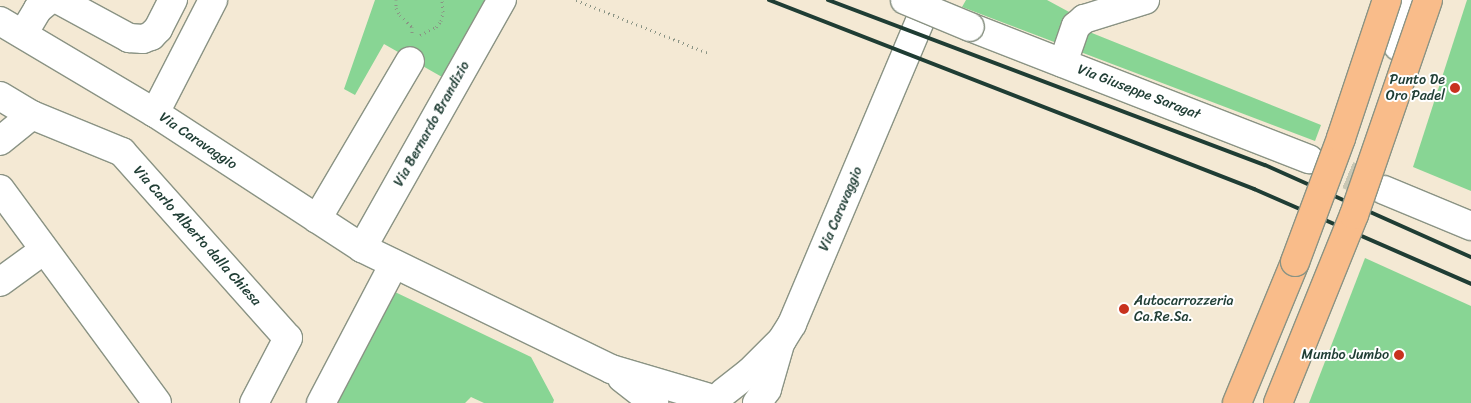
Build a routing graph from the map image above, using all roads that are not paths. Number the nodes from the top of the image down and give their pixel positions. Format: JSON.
{"nodes":[{"id":1,"x":173,"y":0,"type":"edge"},
{"id":2,"x":213,"y":0,"type":"edge"},
{"id":3,"x":502,"y":0,"type":"edge"},
{"id":4,"x":905,"y":0,"type":"edge"},
{"id":5,"x":930,"y":0,"type":"edge"},
{"id":6,"x":1145,"y":0,"type":"edge"},
{"id":7,"x":1387,"y":0,"type":"edge"},
{"id":8,"x":1413,"y":0,"type":"edge"},
{"id":9,"x":1428,"y":0,"type":"edge"},
{"id":10,"x":48,"y":1,"type":"edge"},
{"id":11,"x":0,"y":21,"type":"edge"},
{"id":12,"x":23,"y":34,"type":"junction"},
{"id":13,"x":411,"y":48,"type":"road end"},
{"id":14,"x":1063,"y":63,"type":"junction"},
{"id":15,"x":0,"y":96,"type":"edge"},
{"id":16,"x":155,"y":113,"type":"junction"},
{"id":17,"x":32,"y":115,"type":"junction"},
{"id":18,"x":0,"y":141,"type":"edge"},
{"id":19,"x":1309,"y":159,"type":"tunnel mouth"},
{"id":20,"x":1353,"y":177,"type":"dead end"},
{"id":21,"x":0,"y":189,"type":"edge"},
{"id":22,"x":1384,"y":190,"type":"tunnel mouth"},
{"id":23,"x":317,"y":219,"type":"junction"},
{"id":24,"x":1471,"y":226,"type":"edge"},
{"id":25,"x":362,"y":248,"type":"junction"},
{"id":26,"x":44,"y":250,"type":"junction"},
{"id":27,"x":394,"y":264,"type":"junction"},
{"id":28,"x":0,"y":282,"type":"edge"},
{"id":29,"x":782,"y":340,"type":"junction"},
{"id":30,"x":611,"y":369,"type":"junction"},
{"id":31,"x":718,"y":399,"type":"edge"},
{"id":32,"x":157,"y":403,"type":"edge"},
{"id":33,"x":254,"y":403,"type":"edge"},
{"id":34,"x":321,"y":403,"type":"edge"},
{"id":35,"x":654,"y":403,"type":"edge"},
{"id":36,"x":757,"y":403,"type":"edge"},
{"id":37,"x":1237,"y":403,"type":"edge"},
{"id":38,"x":1278,"y":403,"type":"edge"}],
"edges":[{"from":1,"to":10,"type":"street"},
{"from":2,"to":16,"type":"street"},
{"from":3,"to":25,"type":"street","name":"Via Bernardo Brandizio"},
{"from":4,"to":14,"type":"street","name":"Via Giuseppe Saragat","bridge":true},
{"from":5,"to":29,"type":"street","name":"Via Caravaggio"},
{"from":6,"to":14,"type":"street"},
{"from":7,"to":37,"type":"highway","bridge":true},
{"from":8,"to":20,"type":"street"},
{"from":9,"to":38,"type":"highway","bridge":true},
{"from":10,"to":12,"type":"street"},
{"from":11,"to":12,"type":"street","name":"Via Caravaggio"},
{"from":12,"to":16,"type":"street","name":"Via Caravaggio"},
{"from":13,"to":23,"type":"street"},
{"from":14,"to":19,"type":"street","name":"Via Giuseppe Saragat"},
{"from":15,"to":17,"type":"street","name":"Via Carlo Alberto dalla Chiesa"},
{"from":16,"to":23,"type":"street","name":"Via Caravaggio"},
{"from":17,"to":18,"type":"street"},
{"from":17,"to":33,"type":"street","name":"Via Carlo Alberto dalla Chiesa"},
{"from":21,"to":26,"type":"street"},
{"from":22,"to":24,"type":"street"},
{"from":23,"to":25,"type":"street","name":"Via Caravaggio"},
{"from":25,"to":27,"type":"street","name":"Via Caravaggio"},
{"from":26,"to":28,"type":"street"},
{"from":26,"to":32,"type":"street"},
{"from":27,"to":30,"type":"street","name":"Via Caravaggio"},
{"from":27,"to":34,"type":"street"},
{"from":29,"to":31,"type":"street","name":"Via Caravaggio"},
{"from":29,"to":36,"type":"street","name":"Via Caravaggio"},
{"from":30,"to":31,"type":"street","name":"Via Caravaggio"},
{"from":30,"to":35,"type":"street","name":"Via Caravaggio"}]}
